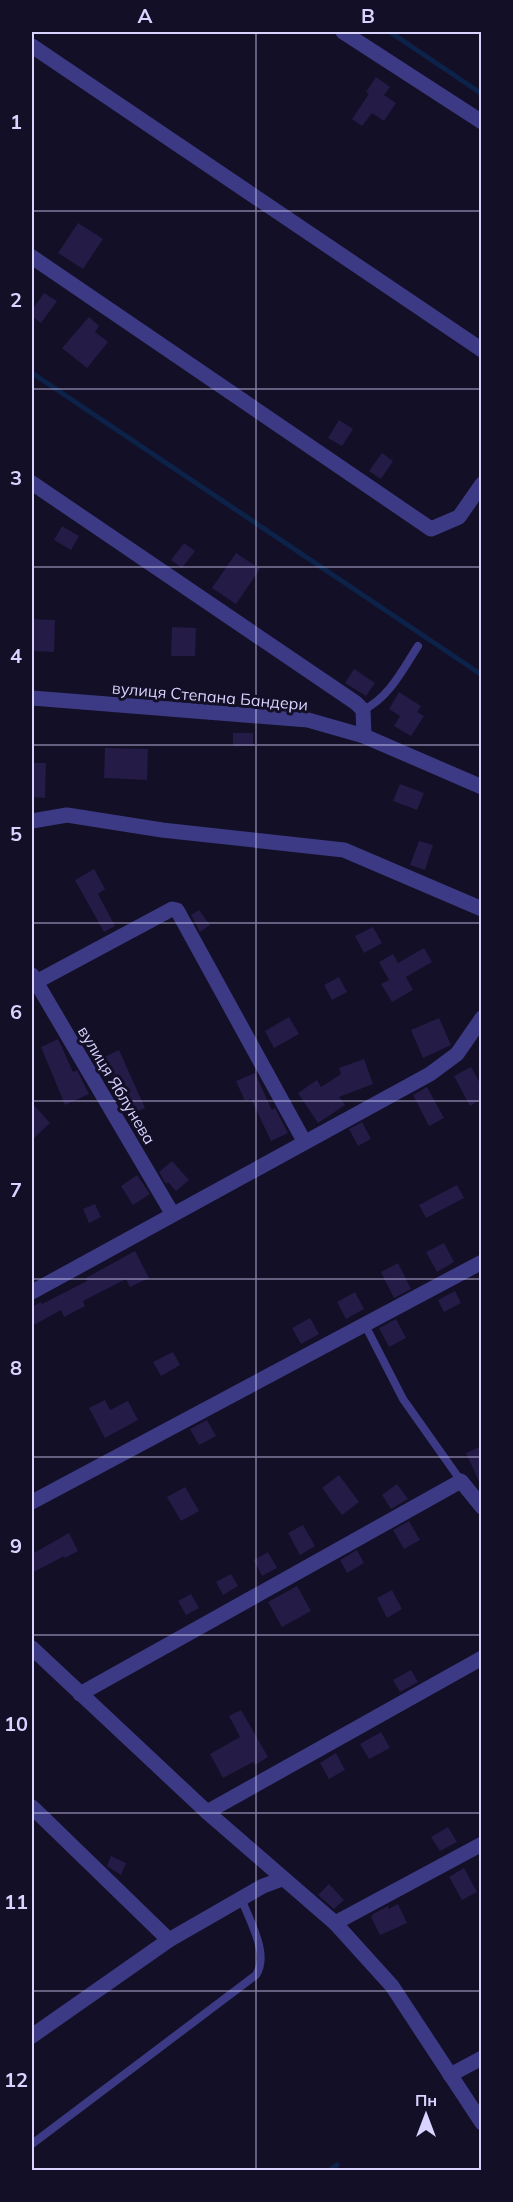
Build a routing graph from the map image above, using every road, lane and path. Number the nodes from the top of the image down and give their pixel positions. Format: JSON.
{"nodes":[{"id":1,"x":342,"y":32,"type":"edge"},
{"id":2,"x":32,"y":46,"type":"edge"},
{"id":3,"x":482,"y":122,"type":"edge"},
{"id":4,"x":32,"y":257,"type":"edge"},
{"id":5,"x":482,"y":350,"type":"edge"},
{"id":6,"x":32,"y":483,"type":"edge"},
{"id":7,"x":482,"y":484,"type":"edge"},
{"id":8,"x":418,"y":646,"type":"dead end"},
{"id":9,"x":32,"y":698,"type":"edge"},
{"id":10,"x":363,"y":710,"type":"junction"},
{"id":11,"x":364,"y":736,"type":"junction"},
{"id":12,"x":482,"y":787,"type":"edge"},
{"id":13,"x":32,"y":822,"type":"edge"},
{"id":14,"x":482,"y":909,"type":"edge"},
{"id":15,"x":34,"y":978,"type":"edge"},
{"id":16,"x":482,"y":1018,"type":"edge"},
{"id":17,"x":304,"y":1141,"type":"junction"},
{"id":18,"x":172,"y":1213,"type":"junction"},
{"id":19,"x":482,"y":1262,"type":"edge"},
{"id":20,"x":32,"y":1290,"type":"edge"},
{"id":21,"x":363,"y":1323,"type":"junction"},
{"id":22,"x":461,"y":1481,"type":"junction"},
{"id":23,"x":32,"y":1502,"type":"edge"},
{"id":24,"x":482,"y":1507,"type":"edge"},
{"id":25,"x":32,"y":1648,"type":"edge"},
{"id":26,"x":482,"y":1658,"type":"edge"},
{"id":27,"x":80,"y":1694,"type":"junction"},
{"id":28,"x":32,"y":1807,"type":"edge"},
{"id":29,"x":207,"y":1812,"type":"junction"},
{"id":30,"x":482,"y":1844,"type":"edge"},
{"id":31,"x":282,"y":1879,"type":"junction"},
{"id":32,"x":241,"y":1898,"type":"junction"},
{"id":33,"x":335,"y":1923,"type":"junction"},
{"id":34,"x":169,"y":1940,"type":"junction"},
{"id":35,"x":34,"y":2031,"type":"edge"},
{"id":36,"x":482,"y":2058,"type":"edge"},
{"id":37,"x":450,"y":2075,"type":"junction"},
{"id":38,"x":482,"y":2123,"type":"edge"},
{"id":39,"x":32,"y":2144,"type":"edge"}],
"edges":[{"from":1,"to":3,"type":"street"},
{"from":2,"to":5,"type":"street"},
{"from":4,"to":7,"type":"street"},
{"from":6,"to":10,"type":"street"},
{"from":8,"to":10,"type":"lane"},
{"from":9,"to":11,"type":"street","name":"вулиця Степана Бандери"},
{"from":10,"to":11,"type":"street"},
{"from":11,"to":12,"type":"street","name":"вулиця Степана Бандери"},
{"from":13,"to":14,"type":"street"},
{"from":15,"to":17,"type":"street"},
{"from":15,"to":18,"type":"street","name":"вулиця Яблунева"},
{"from":16,"to":17,"type":"street"},
{"from":17,"to":18,"type":"street"},
{"from":18,"to":20,"type":"street"},
{"from":19,"to":21,"type":"street"},
{"from":21,"to":22,"type":"lane"},
{"from":21,"to":23,"type":"street"},
{"from":22,"to":24,"type":"street"},
{"from":22,"to":27,"type":"street"},
{"from":25,"to":27,"type":"street"},
{"from":26,"to":29,"type":"street"},
{"from":27,"to":29,"type":"street"},
{"from":28,"to":34,"type":"street"},
{"from":29,"to":31,"type":"street"},
{"from":30,"to":33,"type":"street"},
{"from":31,"to":32,"type":"street"},
{"from":31,"to":33,"type":"street"},
{"from":32,"to":34,"type":"street"},
{"from":32,"to":39,"type":"lane"},
{"from":33,"to":37,"type":"street"},
{"from":34,"to":35,"type":"street"},
{"from":36,"to":37,"type":"street"},
{"from":37,"to":38,"type":"street"}]}
